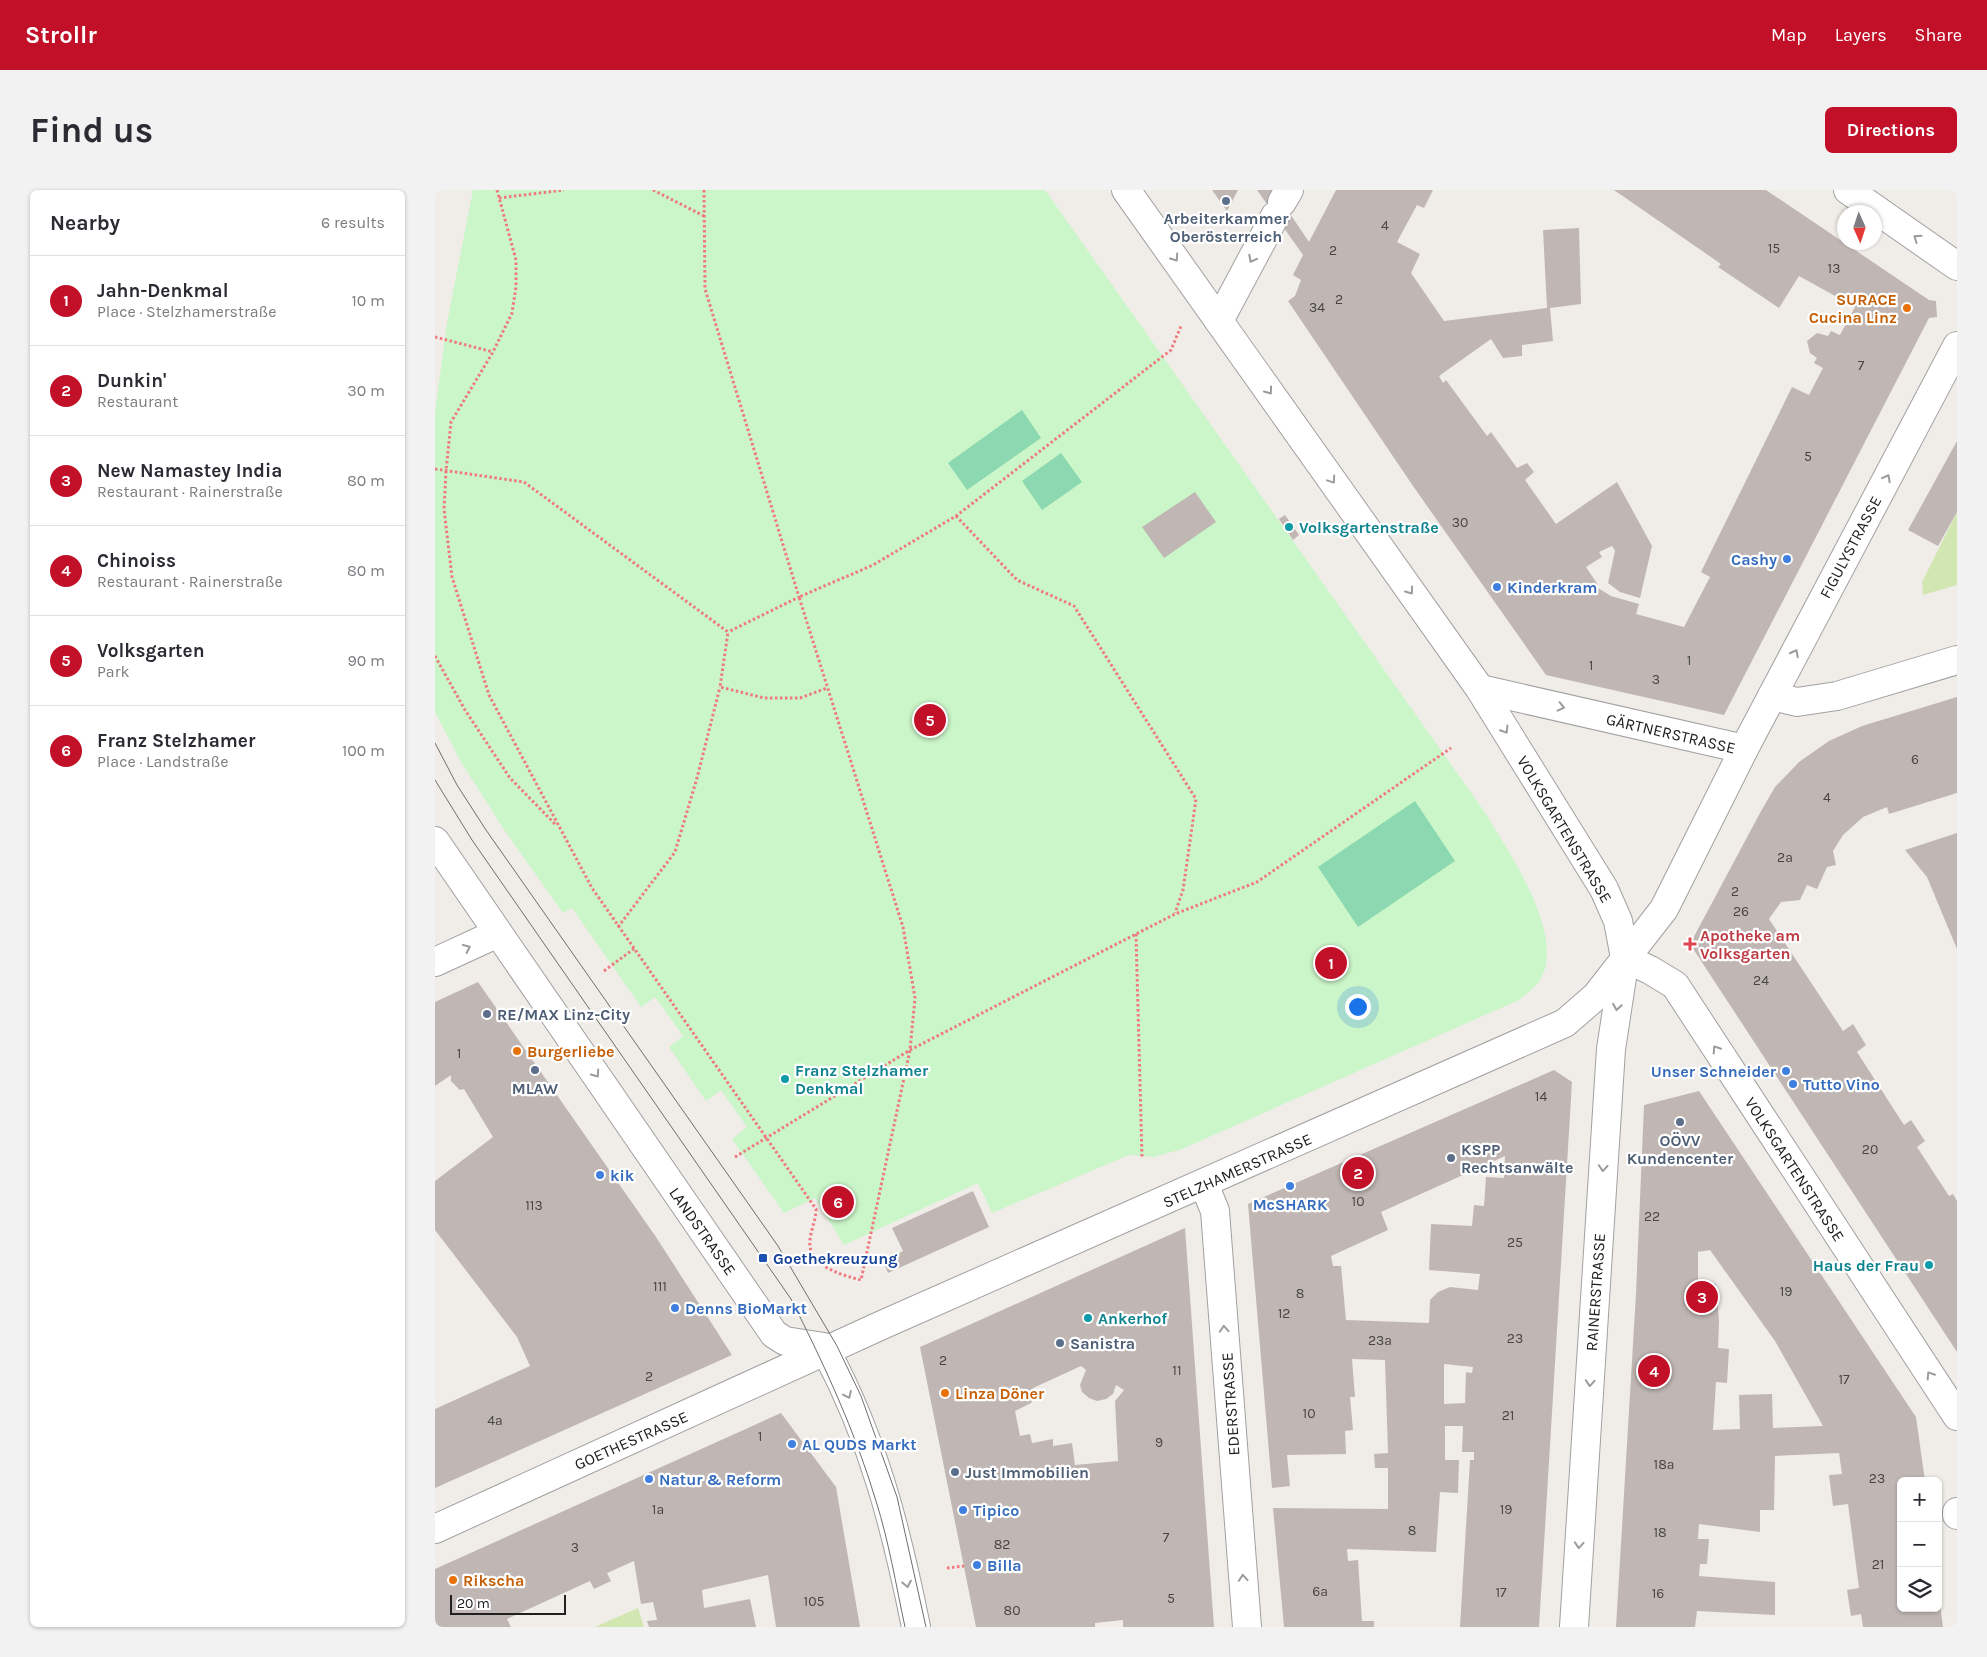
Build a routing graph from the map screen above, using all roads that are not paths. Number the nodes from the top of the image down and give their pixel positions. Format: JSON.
{"nodes":[{"id":1,"x":1126,"y":190,"type":"edge"},
{"id":2,"x":1848,"y":190,"type":"edge"},
{"id":3,"x":1282,"y":203,"type":"edge"},
{"id":4,"x":1957,"y":266,"type":"edge"},
{"id":5,"x":1219,"y":322,"type":"junction"},
{"id":6,"x":1957,"y":346,"type":"edge"},
{"id":7,"x":1957,"y":660,"type":"edge"},
{"id":8,"x":1480,"y":689,"type":"junction"},
{"id":9,"x":1773,"y":696,"type":"junction"},
{"id":10,"x":1744,"y":749,"type":"junction"},
{"id":11,"x":435,"y":841,"type":"edge"},
{"id":12,"x":498,"y":933,"type":"junction"},
{"id":13,"x":1625,"y":958,"type":"junction"},
{"id":14,"x":435,"y":962,"type":"edge"},
{"id":15,"x":1204,"y":1184,"type":"junction"},
{"id":16,"x":827,"y":1351,"type":"junction"},
{"id":17,"x":1957,"y":1416,"type":"edge"},
{"id":18,"x":435,"y":1529,"type":"edge"},
{"id":19,"x":916,"y":1627,"type":"edge"},
{"id":20,"x":1247,"y":1627,"type":"edge"},
{"id":21,"x":1574,"y":1627,"type":"edge"}],
"edges":[{"from":1,"to":5,"type":"street","name":"VOLKSGARTENSTRASSE","one_way":true},
{"from":4,"to":2,"type":"street","one_way":true},
{"from":3,"to":5,"type":"street","one_way":true},
{"from":5,"to":8,"type":"street","name":"VOLKSGARTENSTRASSE","one_way":true},
{"from":9,"to":6,"type":"street","name":"FIGULYSTRASSE","one_way":true},
{"from":7,"to":9,"type":"street"},
{"from":8,"to":10,"type":"street","name":"GÄRTNERSTRASSE","one_way":true},
{"from":8,"to":13,"type":"street","name":"VOLKSGARTENSTRASSE","one_way":true},
{"from":9,"to":10,"type":"street","name":"FIGULYSTRASSE"},
{"from":10,"to":13,"type":"street","name":"GÄRTNERSTRASSE"},
{"from":11,"to":12,"type":"street","name":"LANDSTRASSE"},
{"from":14,"to":12,"type":"street","one_way":true},
{"from":12,"to":16,"type":"street","name":"LANDSTRASSE","one_way":true},
{"from":13,"to":15,"type":"street","name":"STELZHAMERSTRASSE"},
{"from":17,"to":13,"type":"street","name":"VOLKSGARTENSTRASSE","one_way":true},
{"from":13,"to":21,"type":"street","name":"RAINERSTRASSE","one_way":true},
{"from":15,"to":16,"type":"street","name":"STELZHAMERSTRASSE"},
{"from":20,"to":15,"type":"street","name":"EDERSTRASSE","one_way":true},
{"from":16,"to":18,"type":"street","name":"GOETHESTRASSE"},
{"from":16,"to":19,"type":"street","one_way":true}]}
